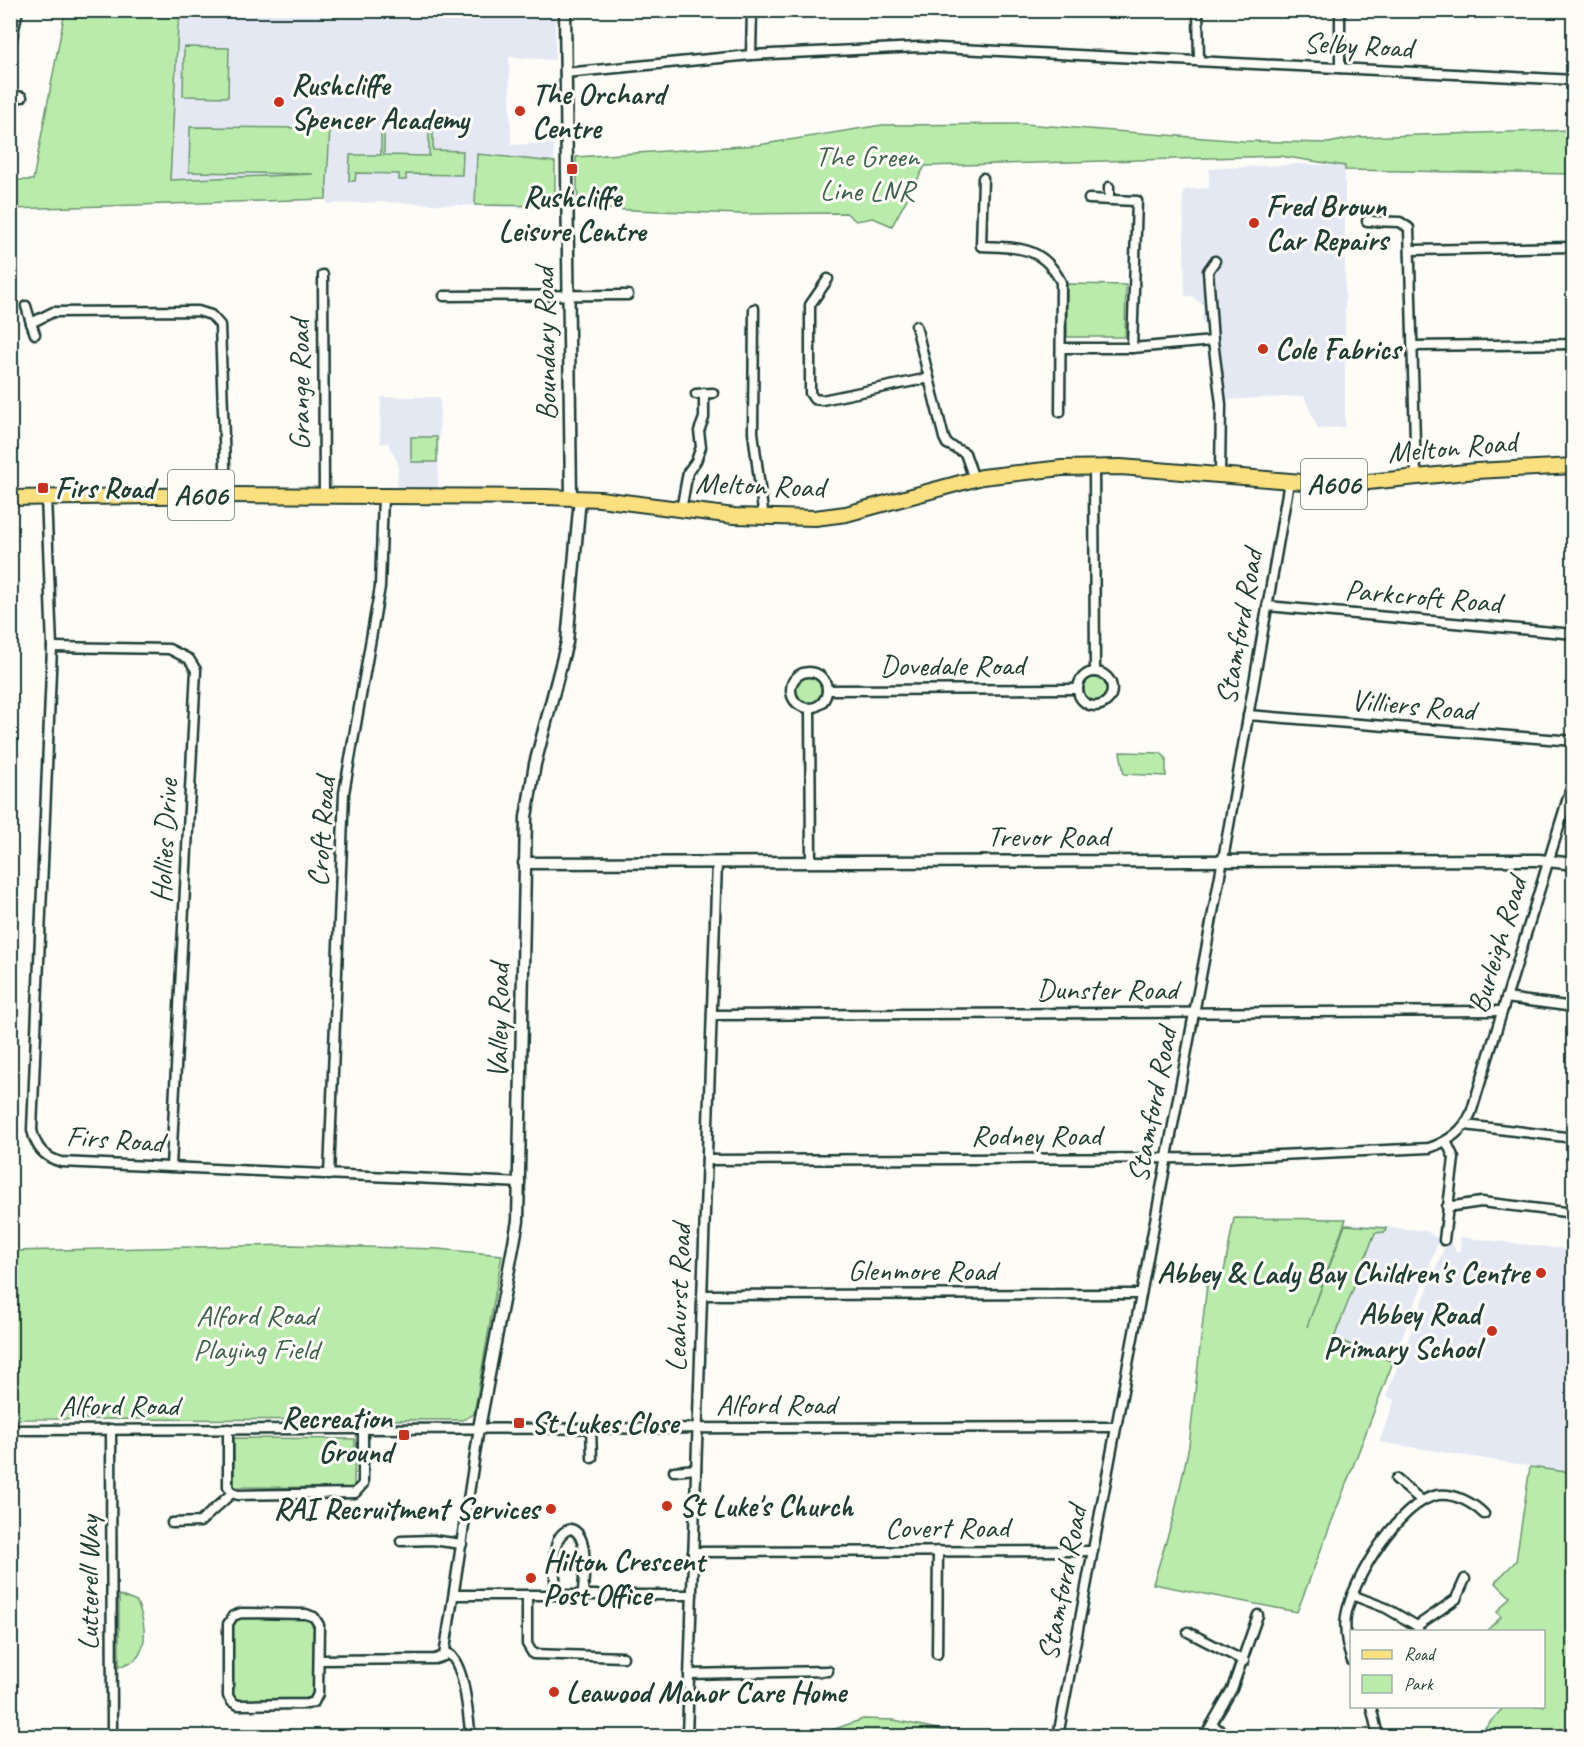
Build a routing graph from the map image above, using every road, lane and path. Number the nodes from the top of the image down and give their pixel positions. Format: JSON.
{"nodes":[{"id":1,"x":18,"y":10,"type":"edge"},
{"id":2,"x":565,"y":10,"type":"edge"},
{"id":3,"x":752,"y":10,"type":"edge"},
{"id":4,"x":1198,"y":10,"type":"edge"},
{"id":5,"x":1340,"y":10,"type":"edge"},
{"id":6,"x":10,"y":48,"type":"edge"},
{"id":7,"x":751,"y":55,"type":"junction"},
{"id":8,"x":1199,"y":61,"type":"junction"},
{"id":9,"x":1340,"y":68,"type":"junction"},
{"id":10,"x":565,"y":73,"type":"junction"},
{"id":11,"x":1574,"y":80,"type":"edge"},
{"id":12,"x":10,"y":96,"type":"edge"},
{"id":13,"x":22,"y":97,"type":"dead end"},
{"id":14,"x":983,"y":178,"type":"dead end"},
{"id":15,"x":1109,"y":188,"type":"dead end"},
{"id":16,"x":1089,"y":199,"type":"dead end"},
{"id":17,"x":1109,"y":200,"type":"junction"},
{"id":18,"x":1367,"y":221,"type":"dead end"},
{"id":19,"x":1574,"y":247,"type":"edge"},
{"id":20,"x":1412,"y":250,"type":"junction"},
{"id":21,"x":1215,"y":261,"type":"dead end"},
{"id":22,"x":323,"y":275,"type":"dead end"},
{"id":23,"x":828,"y":279,"type":"dead end"},
{"id":24,"x":568,"y":295,"type":"junction"},
{"id":25,"x":628,"y":295,"type":"dead end"},
{"id":26,"x":444,"y":296,"type":"dead end"},
{"id":27,"x":26,"y":306,"type":"dead end"},
{"id":28,"x":754,"y":309,"type":"dead end"},
{"id":29,"x":31,"y":323,"type":"junction"},
{"id":30,"x":916,"y":326,"type":"dead end"},
{"id":31,"x":35,"y":334,"type":"dead end"},
{"id":32,"x":1213,"y":341,"type":"junction"},
{"id":33,"x":1574,"y":344,"type":"edge"},
{"id":34,"x":1414,"y":346,"type":"junction"},
{"id":35,"x":1062,"y":348,"type":"junction"},
{"id":36,"x":1132,"y":348,"type":"junction"},
{"id":37,"x":929,"y":378,"type":"junction"},
{"id":38,"x":704,"y":393,"type":"dead end"},
{"id":39,"x":1060,"y":412,"type":"dead end"},
{"id":40,"x":1094,"y":466,"type":"junction"},
{"id":41,"x":1574,"y":466,"type":"edge"},
{"id":42,"x":1221,"y":474,"type":"junction"},
{"id":43,"x":1416,"y":477,"type":"junction"},
{"id":44,"x":974,"y":479,"type":"junction"},
{"id":45,"x":1289,"y":482,"type":"junction"},
{"id":46,"x":226,"y":495,"type":"junction"},
{"id":47,"x":324,"y":495,"type":"junction"},
{"id":48,"x":46,"y":496,"type":"junction"},
{"id":49,"x":382,"y":496,"type":"junction"},
{"id":50,"x":10,"y":498,"type":"edge"},
{"id":51,"x":575,"y":498,"type":"junction"},
{"id":52,"x":681,"y":510,"type":"junction"},
{"id":53,"x":764,"y":519,"type":"junction"},
{"id":54,"x":1267,"y":606,"type":"junction"},
{"id":55,"x":1574,"y":634,"type":"edge"},
{"id":56,"x":52,"y":647,"type":"junction"},
{"id":57,"x":1095,"y":672,"type":"junction"},
{"id":58,"x":1078,"y":689,"type":"junction"},
{"id":59,"x":827,"y":690,"type":"junction"},
{"id":60,"x":810,"y":708,"type":"junction"},
{"id":61,"x":1248,"y":715,"type":"junction"},
{"id":62,"x":1574,"y":741,"type":"edge"},
{"id":63,"x":1574,"y":778,"type":"edge"},
{"id":64,"x":1223,"y":859,"type":"junction"},
{"id":65,"x":812,"y":861,"type":"junction"},
{"id":66,"x":1548,"y":861,"type":"junction"},
{"id":67,"x":717,"y":862,"type":"junction"},
{"id":68,"x":524,"y":863,"type":"junction"},
{"id":69,"x":1573,"y":864,"type":"edge"},
{"id":70,"x":1506,"y":998,"type":"junction"},
{"id":71,"x":1574,"y":1007,"type":"edge"},
{"id":72,"x":1502,"y":1011,"type":"junction"},
{"id":73,"x":1194,"y":1013,"type":"junction"},
{"id":74,"x":712,"y":1015,"type":"junction"},
{"id":75,"x":1465,"y":1125,"type":"junction"},
{"id":76,"x":1574,"y":1138,"type":"edge"},
{"id":77,"x":1446,"y":1141,"type":"junction"},
{"id":78,"x":1166,"y":1159,"type":"junction"},
{"id":79,"x":707,"y":1160,"type":"junction"},
{"id":80,"x":171,"y":1167,"type":"junction"},
{"id":81,"x":329,"y":1175,"type":"junction"},
{"id":82,"x":520,"y":1183,"type":"junction"},
{"id":83,"x":1447,"y":1206,"type":"junction"},
{"id":84,"x":1574,"y":1213,"type":"edge"},
{"id":85,"x":1444,"y":1240,"type":"dead end"},
{"id":86,"x":1141,"y":1294,"type":"junction"},
{"id":87,"x":702,"y":1295,"type":"junction"},
{"id":88,"x":1116,"y":1427,"type":"junction"},
{"id":89,"x":479,"y":1428,"type":"junction"},
{"id":90,"x":591,"y":1428,"type":"junction"},
{"id":91,"x":698,"y":1428,"type":"junction"},
{"id":92,"x":111,"y":1429,"type":"junction"},
{"id":93,"x":228,"y":1429,"type":"junction"},
{"id":94,"x":363,"y":1429,"type":"junction"},
{"id":95,"x":10,"y":1430,"type":"edge"},
{"id":96,"x":592,"y":1458,"type":"dead end"},
{"id":97,"x":696,"y":1469,"type":"junction"},
{"id":98,"x":674,"y":1471,"type":"dead end"},
{"id":99,"x":1396,"y":1479,"type":"dead end"},
{"id":100,"x":232,"y":1493,"type":"junction"},
{"id":101,"x":1422,"y":1501,"type":"junction"},
{"id":102,"x":1485,"y":1514,"type":"dead end"},
{"id":103,"x":172,"y":1523,"type":"dead end"},
{"id":104,"x":401,"y":1541,"type":"dead end"},
{"id":105,"x":462,"y":1544,"type":"junction"},
{"id":106,"x":938,"y":1551,"type":"junction"},
{"id":107,"x":1093,"y":1551,"type":"junction"},
{"id":108,"x":693,"y":1552,"type":"junction"},
{"id":109,"x":1465,"y":1580,"type":"dead end"},
{"id":110,"x":454,"y":1595,"type":"junction"},
{"id":111,"x":527,"y":1595,"type":"junction"},
{"id":112,"x":556,"y":1595,"type":"junction"},
{"id":113,"x":583,"y":1595,"type":"junction"},
{"id":114,"x":692,"y":1595,"type":"junction"},
{"id":115,"x":1352,"y":1595,"type":"junction"},
{"id":116,"x":1258,"y":1615,"type":"dead end"},
{"id":117,"x":1418,"y":1629,"type":"edge"},
{"id":118,"x":1188,"y":1632,"type":"dead end"},
{"id":119,"x":446,"y":1652,"type":"junction"},
{"id":120,"x":1350,"y":1652,"type":"edge"},
{"id":121,"x":937,"y":1654,"type":"dead end"},
{"id":122,"x":623,"y":1657,"type":"dead end"},
{"id":123,"x":319,"y":1660,"type":"junction"},
{"id":124,"x":1244,"y":1661,"type":"junction"},
{"id":125,"x":828,"y":1671,"type":"dead end"},
{"id":126,"x":689,"y":1674,"type":"junction"},
{"id":127,"x":1371,"y":1708,"type":"edge"},
{"id":128,"x":1212,"y":1725,"type":"junction"},
{"id":129,"x":112,"y":1737,"type":"edge"},
{"id":130,"x":471,"y":1737,"type":"edge"},
{"id":131,"x":687,"y":1737,"type":"edge"},
{"id":132,"x":1058,"y":1737,"type":"edge"},
{"id":133,"x":1205,"y":1737,"type":"edge"},
{"id":134,"x":1228,"y":1737,"type":"edge"},
{"id":135,"x":1378,"y":1737,"type":"edge"}],
"edges":[{"from":1,"to":6,"type":"street"},
{"from":2,"to":10,"type":"street","name":"Boundary Road"},
{"from":3,"to":7,"type":"street"},
{"from":4,"to":8,"type":"street"},
{"from":5,"to":9,"type":"street"},
{"from":7,"to":8,"type":"street","name":"Selby Road"},
{"from":7,"to":10,"type":"street","name":"Selby Road"},
{"from":8,"to":9,"type":"street","name":"Selby Road"},
{"from":9,"to":11,"type":"street","name":"Selby Road"},
{"from":10,"to":24,"type":"street","name":"Boundary Road"},
{"from":12,"to":13,"type":"street"},
{"from":14,"to":35,"type":"street"},
{"from":15,"to":17,"type":"street"},
{"from":16,"to":17,"type":"street"},
{"from":17,"to":36,"type":"street"},
{"from":18,"to":20,"type":"street"},
{"from":19,"to":20,"type":"street"},
{"from":20,"to":34,"type":"street"},
{"from":21,"to":32,"type":"street"},
{"from":22,"to":47,"type":"street","name":"Grange Road"},
{"from":23,"to":37,"type":"street"},
{"from":24,"to":25,"type":"street"},
{"from":24,"to":26,"type":"street"},
{"from":24,"to":51,"type":"street","name":"Boundary Road"},
{"from":27,"to":29,"type":"street"},
{"from":28,"to":53,"type":"street"},
{"from":29,"to":31,"type":"street"},
{"from":29,"to":46,"type":"street"},
{"from":30,"to":37,"type":"street"},
{"from":32,"to":36,"type":"street"},
{"from":32,"to":42,"type":"street"},
{"from":33,"to":34,"type":"street"},
{"from":34,"to":43,"type":"street"},
{"from":35,"to":36,"type":"street"},
{"from":35,"to":39,"type":"street"},
{"from":37,"to":44,"type":"street"},
{"from":38,"to":52,"type":"street"},
{"from":40,"to":42,"type":"main road","name":"Melton Road","number":"A606"},
{"from":40,"to":44,"type":"main road","name":"Melton Road","number":"A606"},
{"from":40,"to":57,"type":"street"},
{"from":41,"to":43,"type":"main road","name":"Melton Road","number":"A606"},
{"from":42,"to":45,"type":"main road","name":"Melton Road","number":"A606"},
{"from":43,"to":45,"type":"main road","name":"Melton Road","number":"A606"},
{"from":44,"to":53,"type":"main road","name":"Melton Road","number":"A606"},
{"from":45,"to":54,"type":"street","name":"Stamford Road"},
{"from":46,"to":47,"type":"main road","name":"Melton Road","number":"A606"},
{"from":46,"to":48,"type":"main road","name":"Melton Road","number":"A606"},
{"from":47,"to":49,"type":"main road","name":"Melton Road","number":"A606"},
{"from":48,"to":50,"type":"main road","name":"Melton Road","number":"A606"},
{"from":48,"to":56,"type":"street","name":"Firs Road"},
{"from":49,"to":51,"type":"main road","name":"Melton Road","number":"A606"},
{"from":49,"to":81,"type":"street","name":"Croft Road"},
{"from":51,"to":52,"type":"main road","name":"Melton Road","number":"A606"},
{"from":51,"to":68,"type":"street","name":"Valley Road"},
{"from":52,"to":53,"type":"main road","name":"Melton Road","number":"A606"},
{"from":54,"to":55,"type":"street","name":"Parkcroft Road"},
{"from":54,"to":61,"type":"street","name":"Stamford Road"},
{"from":56,"to":80,"type":"street","name":"Firs Road"},
{"from":56,"to":80,"type":"street","name":"Hollies Drive"},
{"from":57,"to":58,"type":"street"},
{"from":57,"to":58,"type":"street"},
{"from":58,"to":59,"type":"street","name":"Dovedale Road"},
{"from":59,"to":60,"type":"street"},
{"from":59,"to":60,"type":"street"},
{"from":60,"to":65,"type":"street"},
{"from":61,"to":62,"type":"street","name":"Villiers Road"},
{"from":61,"to":64,"type":"street","name":"Stamford Road"},
{"from":63,"to":66,"type":"street","name":"Burleigh Road"},
{"from":64,"to":65,"type":"street","name":"Trevor Road"},
{"from":64,"to":66,"type":"street","name":"Trevor Road"},
{"from":64,"to":73,"type":"street","name":"Stamford Road"},
{"from":65,"to":67,"type":"street","name":"Trevor Road"},
{"from":66,"to":69,"type":"street","name":"Trevor Road"},
{"from":66,"to":70,"type":"street","name":"Burleigh Road"},
{"from":67,"to":68,"type":"street","name":"Trevor Road"},
{"from":67,"to":74,"type":"street","name":"Leahurst Road"},
{"from":68,"to":82,"type":"street","name":"Valley Road"},
{"from":70,"to":71,"type":"street"},
{"from":70,"to":72,"type":"street","name":"Burleigh Road"},
{"from":72,"to":73,"type":"street","name":"Dunster Road"},
{"from":72,"to":75,"type":"street","name":"Burleigh Road"},
{"from":73,"to":74,"type":"street","name":"Dunster Road"},
{"from":73,"to":78,"type":"street","name":"Stamford Road"},
{"from":74,"to":79,"type":"street","name":"Leahurst Road"},
{"from":75,"to":76,"type":"street"},
{"from":75,"to":77,"type":"street","name":"Rodney Road"},
{"from":77,"to":78,"type":"street","name":"Rodney Road"},
{"from":77,"to":83,"type":"street"},
{"from":78,"to":79,"type":"street","name":"Rodney Road"},
{"from":78,"to":86,"type":"street","name":"Stamford Road"},
{"from":79,"to":87,"type":"street","name":"Leahurst Road"},
{"from":80,"to":81,"type":"street","name":"Firs Road"},
{"from":81,"to":82,"type":"street","name":"Firs Road"},
{"from":82,"to":89,"type":"street","name":"Valley Road"},
{"from":83,"to":84,"type":"street"},
{"from":83,"to":85,"type":"street"},
{"from":86,"to":87,"type":"street","name":"Glenmore Road"},
{"from":86,"to":88,"type":"street","name":"Stamford Road"},
{"from":87,"to":91,"type":"street","name":"Leahurst Road"},
{"from":88,"to":91,"type":"street","name":"Alford Road"},
{"from":88,"to":107,"type":"street","name":"Stamford Road"},
{"from":89,"to":90,"type":"street","name":"Alford Road"},
{"from":89,"to":94,"type":"street","name":"Alford Road"},
{"from":89,"to":105,"type":"street","name":"Valley Road"},
{"from":90,"to":91,"type":"street","name":"Alford Road"},
{"from":90,"to":96,"type":"street"},
{"from":91,"to":97,"type":"street","name":"Leahurst Road"},
{"from":92,"to":93,"type":"street","name":"Alford Road"},
{"from":92,"to":95,"type":"street","name":"Alford Road"},
{"from":92,"to":129,"type":"street","name":"Lutterell Way"},
{"from":93,"to":94,"type":"street","name":"Alford Road"},
{"from":93,"to":100,"type":"street"},
{"from":94,"to":100,"type":"street"},
{"from":97,"to":98,"type":"street"},
{"from":97,"to":108,"type":"street","name":"Leahurst Road"},
{"from":99,"to":101,"type":"street"},
{"from":100,"to":103,"type":"street"},
{"from":101,"to":102,"type":"street"},
{"from":101,"to":115,"type":"street"},
{"from":104,"to":105,"type":"street"},
{"from":105,"to":110,"type":"street","name":"Valley Road"},
{"from":106,"to":107,"type":"street","name":"Covert Road"},
{"from":106,"to":108,"type":"street","name":"Covert Road"},
{"from":106,"to":121,"type":"street"},
{"from":107,"to":132,"type":"street","name":"Stamford Road"},
{"from":108,"to":114,"type":"street","name":"Leahurst Road"},
{"from":109,"to":117,"type":"street"},
{"from":110,"to":111,"type":"street"},
{"from":110,"to":119,"type":"street","name":"Valley Road"},
{"from":111,"to":112,"type":"street"},
{"from":111,"to":122,"type":"street"},
{"from":112,"to":113,"type":"street"},
{"from":112,"to":113,"type":"street"},
{"from":113,"to":114,"type":"street"},
{"from":114,"to":126,"type":"street","name":"Leahurst Road"},
{"from":115,"to":117,"type":"street"},
{"from":115,"to":120,"type":"street"},
{"from":116,"to":124,"type":"street"},
{"from":118,"to":124,"type":"street"},
{"from":119,"to":123,"type":"street"},
{"from":119,"to":130,"type":"street"},
{"from":123,"to":123,"type":"street"},
{"from":124,"to":128,"type":"street"},
{"from":125,"to":126,"type":"street"},
{"from":126,"to":131,"type":"street","name":"Leahurst Road"},
{"from":127,"to":135,"type":"street"},
{"from":128,"to":133,"type":"street"},
{"from":128,"to":134,"type":"street"}]}
